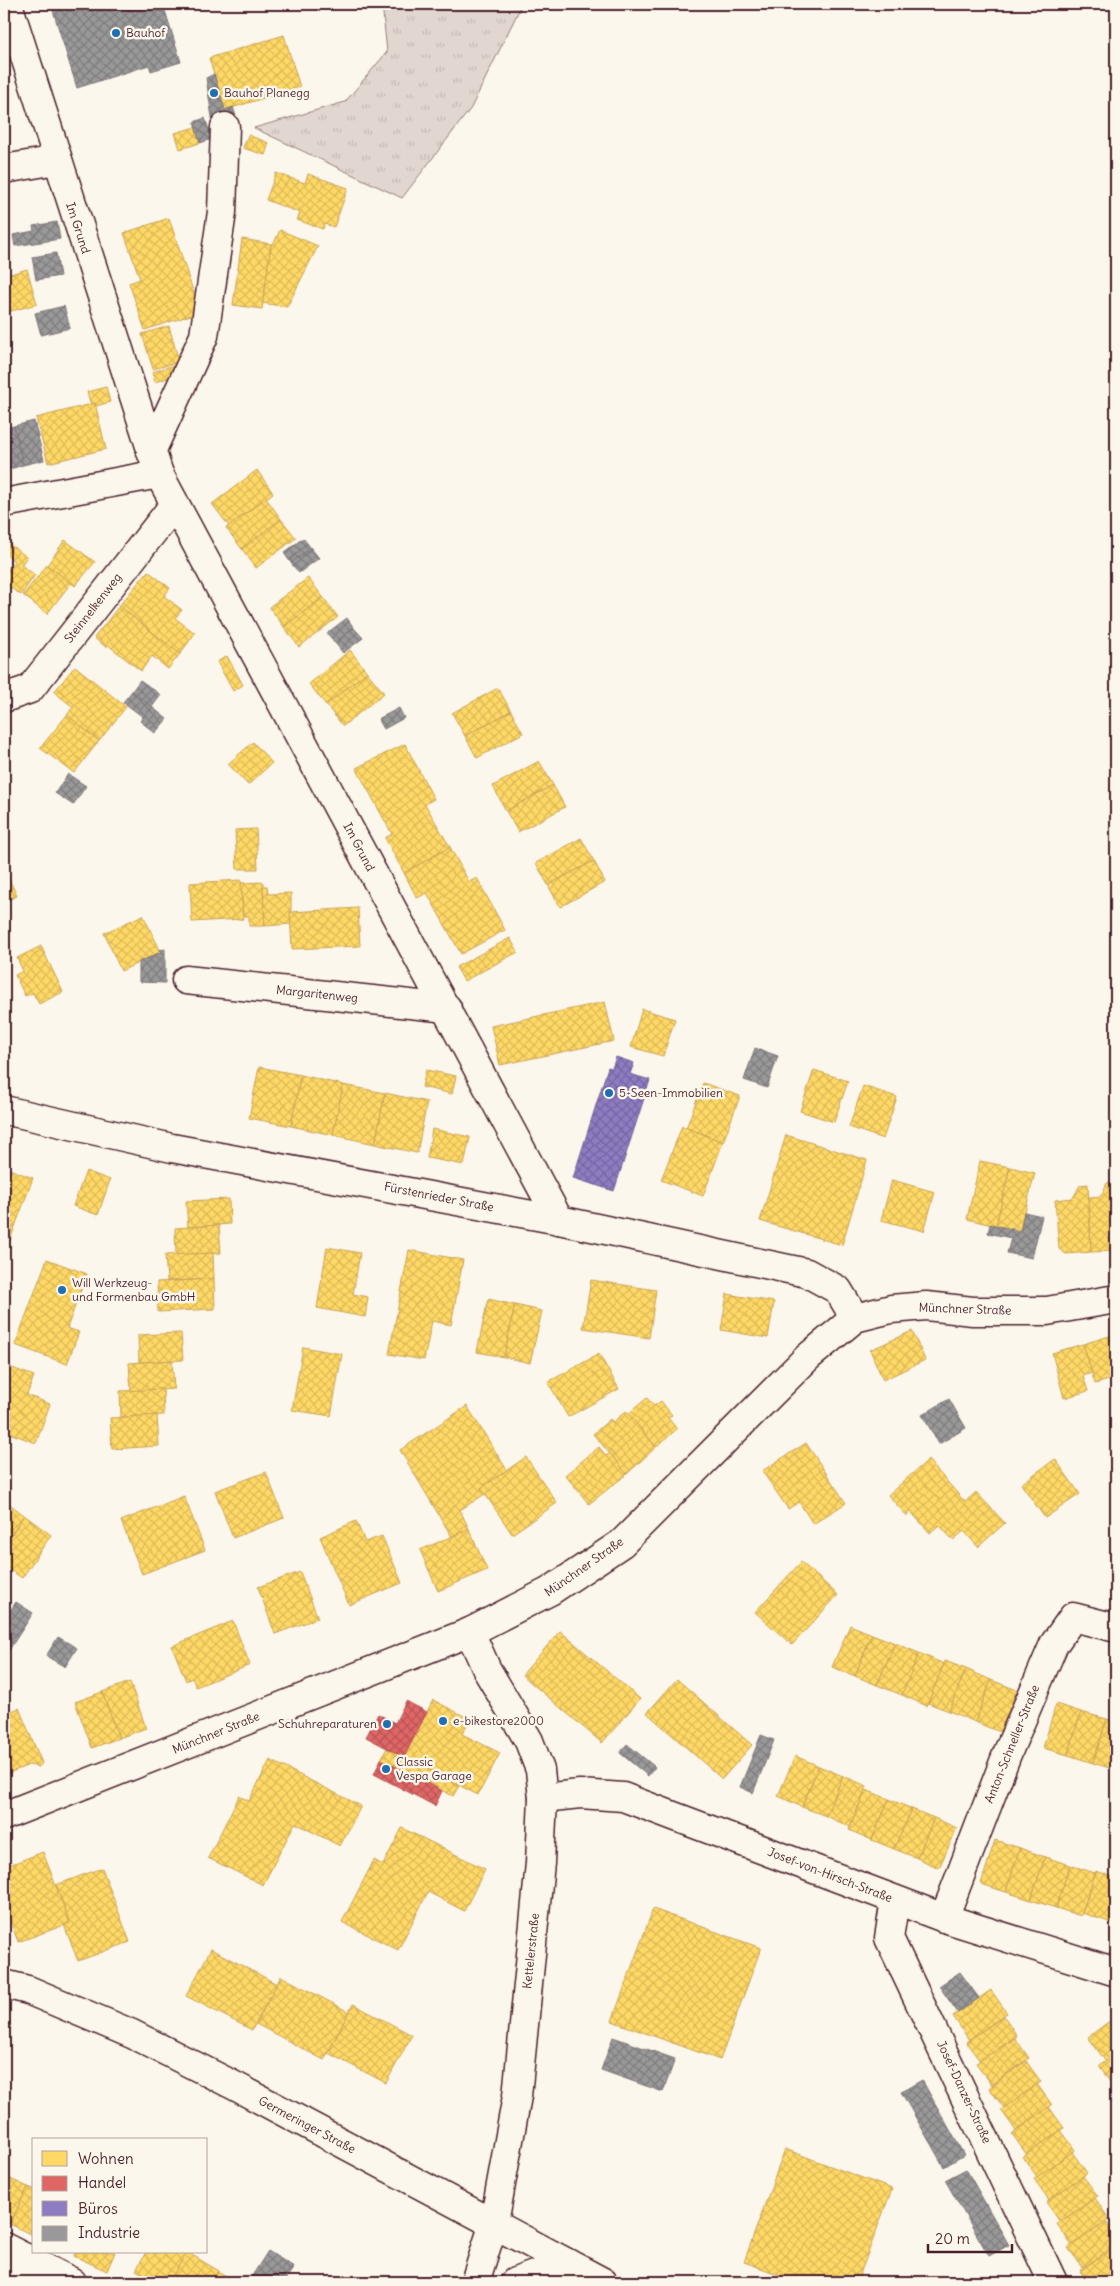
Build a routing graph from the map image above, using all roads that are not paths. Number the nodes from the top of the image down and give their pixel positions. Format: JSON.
{"nodes":[{"id":1,"x":8,"y":4,"type":"edge"},
{"id":2,"x":224,"y":128,"type":"dead end"},
{"id":3,"x":56,"y":160,"type":"junction"},
{"id":4,"x":4,"y":169,"type":"edge"},
{"id":5,"x":155,"y":463,"type":"junction"},
{"id":6,"x":4,"y":502,"type":"edge"},
{"id":7,"x":174,"y":504,"type":"junction"},
{"id":8,"x":4,"y":698,"type":"edge"},
{"id":9,"x":186,"y":980,"type":"dead end"},
{"id":10,"x":447,"y":1008,"type":"junction"},
{"id":11,"x":4,"y":1110,"type":"edge"},
{"id":12,"x":559,"y":1220,"type":"junction"},
{"id":13,"x":1116,"y":1299,"type":"edge"},
{"id":14,"x":855,"y":1318,"type":"junction"},
{"id":15,"x":1116,"y":1628,"type":"edge"},
{"id":16,"x":470,"y":1632,"type":"junction"},
{"id":17,"x":543,"y":1798,"type":"junction"},
{"id":18,"x":4,"y":1816,"type":"edge"},
{"id":19,"x":895,"y":1900,"type":"junction"},
{"id":20,"x":944,"y":1918,"type":"junction"},
{"id":21,"x":1116,"y":1972,"type":"edge"},
{"id":22,"x":4,"y":1984,"type":"edge"},
{"id":23,"x":494,"y":2223,"type":"junction"},
{"id":24,"x":16,"y":2252,"type":"edge"},
{"id":25,"x":567,"y":2263,"type":"junction"},
{"id":26,"x":14,"y":2282,"type":"edge"},
{"id":27,"x":72,"y":2282,"type":"edge"},
{"id":28,"x":475,"y":2282,"type":"edge"},
{"id":29,"x":515,"y":2282,"type":"edge"},
{"id":30,"x":603,"y":2282,"type":"edge"},
{"id":31,"x":1053,"y":2282,"type":"edge"}],
"edges":[{"from":1,"to":3,"type":"street","name":"Im Grund"},
{"from":2,"to":5,"type":"street"},
{"from":3,"to":4,"type":"street"},
{"from":3,"to":5,"type":"street","name":"Im Grund"},
{"from":5,"to":6,"type":"street"},
{"from":5,"to":7,"type":"street","name":"Im Grund"},
{"from":7,"to":8,"type":"street","name":"Steinnelkenweg"},
{"from":7,"to":10,"type":"street","name":"Im Grund"},
{"from":9,"to":10,"type":"street","name":"Margaritenweg"},
{"from":10,"to":12,"type":"street","name":"Im Grund"},
{"from":11,"to":12,"type":"street","name":"Fürstenrieder Straße"},
{"from":12,"to":14,"type":"street","name":"Fürstenrieder Straße"},
{"from":13,"to":14,"type":"street","name":"Münchner Straße"},
{"from":14,"to":16,"type":"street","name":"Münchner Straße"},
{"from":15,"to":20,"type":"street","name":"Anton-Schneller-Straße"},
{"from":16,"to":17,"type":"street","name":"Kettelerstraße"},
{"from":16,"to":18,"type":"street","name":"Münchner Straße"},
{"from":17,"to":19,"type":"street","name":"Josef-von-Hirsch-Straße"},
{"from":17,"to":23,"type":"street","name":"Kettelerstraße"},
{"from":19,"to":20,"type":"street","name":"Josef-von-Hirsch-Straße"},
{"from":19,"to":31,"type":"street","name":"Josef-Danzer-Straße"},
{"from":20,"to":21,"type":"street","name":"Josef-von-Hirsch-Straße"},
{"from":22,"to":23,"type":"street","name":"Germeringer Straße"},
{"from":23,"to":25,"type":"street","name":"Germeringer Straße"},
{"from":23,"to":28,"type":"street","name":"Kettelerstraße"},
{"from":24,"to":26,"type":"street"},
{"from":24,"to":27,"type":"street"},
{"from":25,"to":29,"type":"street"},
{"from":25,"to":30,"type":"street","name":"Germeringer Straße"}]}
